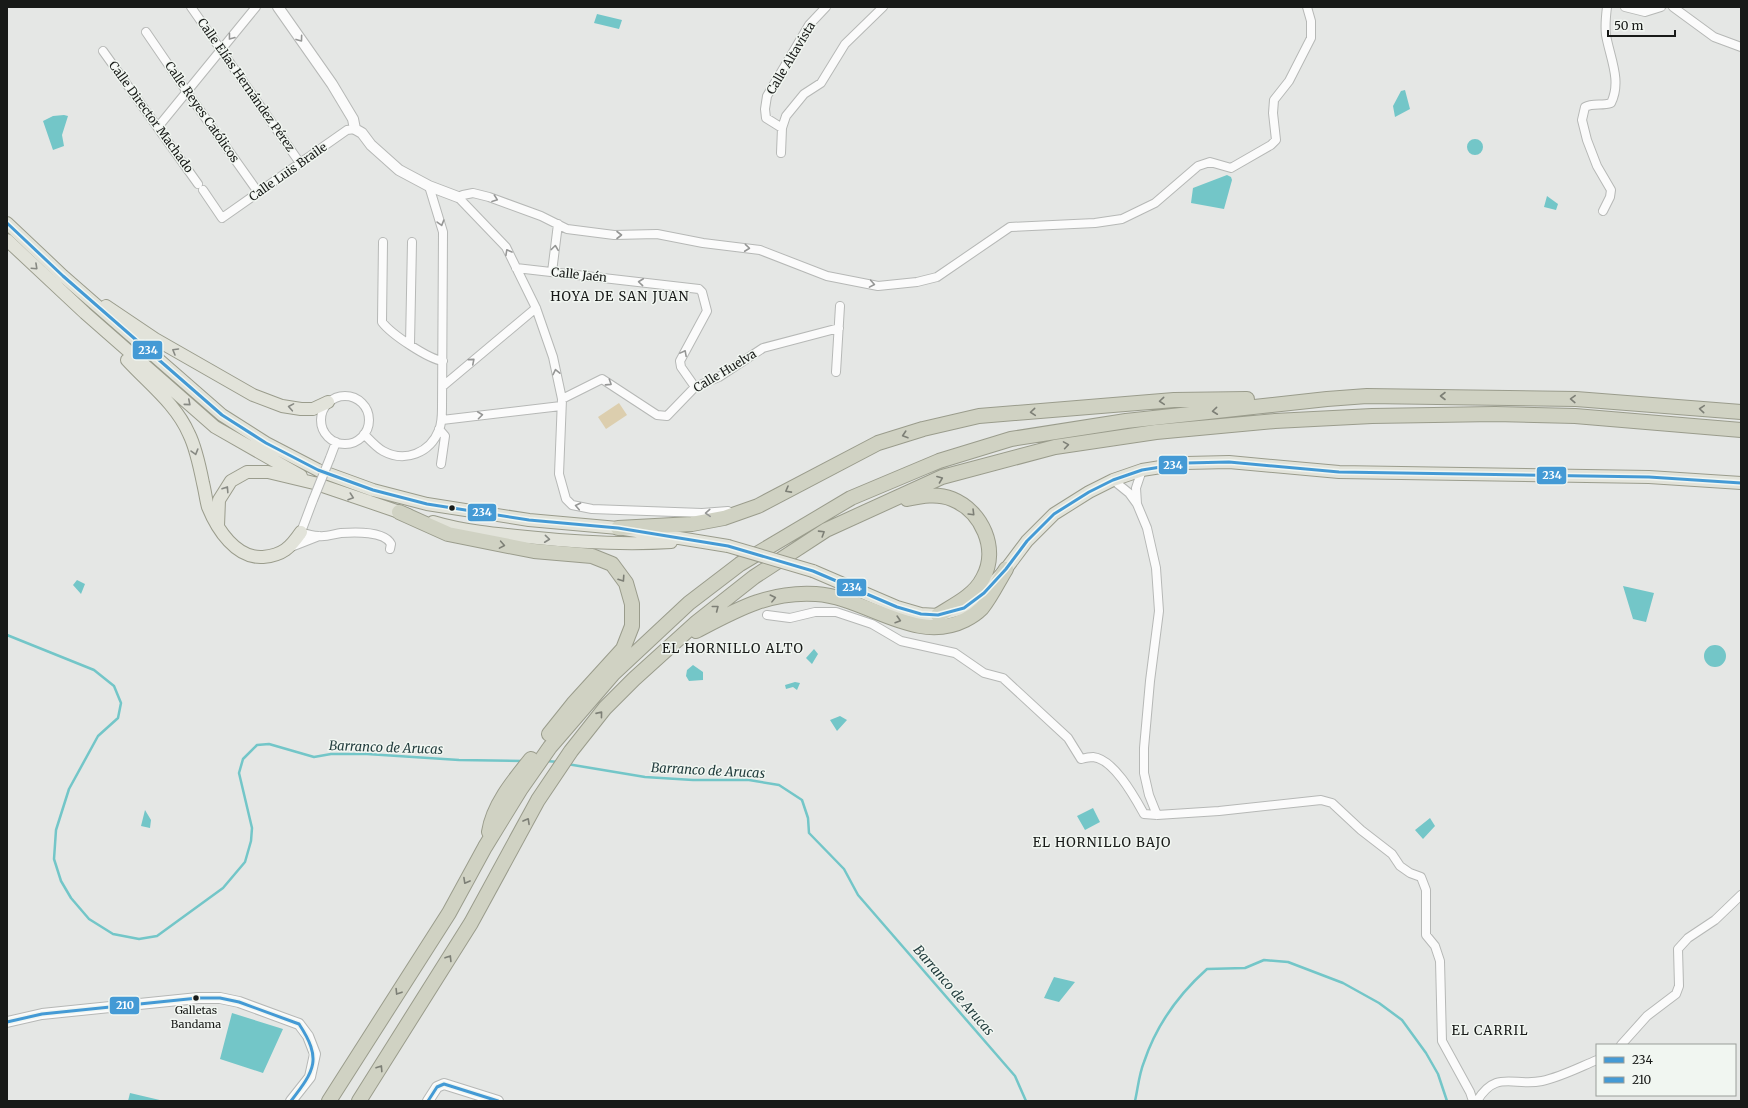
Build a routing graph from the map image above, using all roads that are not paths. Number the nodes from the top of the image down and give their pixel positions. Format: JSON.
{"nodes":[{"id":1,"x":191,"y":7,"type":"edge"},
{"id":2,"x":256,"y":7,"type":"edge"},
{"id":3,"x":278,"y":7,"type":"edge"},
{"id":4,"x":826,"y":7,"type":"edge"},
{"id":5,"x":883,"y":7,"type":"edge"},
{"id":6,"x":1307,"y":7,"type":"edge"},
{"id":7,"x":1607,"y":7,"type":"edge"},
{"id":8,"x":1625,"y":7,"type":"edge"},
{"id":9,"x":1660,"y":7,"type":"edge"},
{"id":10,"x":1673,"y":7,"type":"edge"},
{"id":11,"x":146,"y":32,"type":"dead end"},
{"id":12,"x":1741,"y":46,"type":"edge"},
{"id":13,"x":221,"y":50,"type":"junction"},
{"id":14,"x":103,"y":51,"type":"dead end"},
{"id":15,"x":187,"y":92,"type":"junction"},
{"id":16,"x":158,"y":127,"type":"junction"},
{"id":17,"x":782,"y":128,"type":"junction"},
{"id":18,"x":355,"y":129,"type":"junction"},
{"id":19,"x":781,"y":153,"type":"dead end"},
{"id":20,"x":300,"y":163,"type":"junction"},
{"id":21,"x":429,"y":186,"type":"junction"},
{"id":22,"x":258,"y":192,"type":"junction"},
{"id":23,"x":458,"y":197,"type":"junction"},
{"id":24,"x":1603,"y":211,"type":"dead end"},
{"id":25,"x":222,"y":218,"type":"joint"},
{"id":26,"x":7,"y":223,"type":"edge"},
{"id":27,"x":558,"y":224,"type":"junction"},
{"id":28,"x":7,"y":240,"type":"edge"},
{"id":29,"x":383,"y":242,"type":"dead end"},
{"id":30,"x":412,"y":242,"type":"dead end"},
{"id":31,"x":516,"y":268,"type":"junction"},
{"id":32,"x":552,"y":272,"type":"junction"},
{"id":33,"x":63,"y":276,"type":"junction"},
{"id":34,"x":840,"y":306,"type":"dead end"},
{"id":35,"x":536,"y":308,"type":"junction"},
{"id":36,"x":85,"y":313,"type":"junction"},
{"id":37,"x":839,"y":328,"type":"junction"},
{"id":38,"x":410,"y":344,"type":"junction"},
{"id":39,"x":443,"y":361,"type":"junction"},
{"id":40,"x":442,"y":370,"type":"junction"},
{"id":41,"x":836,"y":372,"type":"dead end"},
{"id":42,"x":452,"y":378,"type":"junction"},
{"id":43,"x":443,"y":386,"type":"junction"},
{"id":44,"x":695,"y":387,"type":"junction"},
{"id":45,"x":1327,"y":398,"type":"junction"},
{"id":46,"x":328,"y":402,"type":"junction"},
{"id":47,"x":561,"y":403,"type":"junction"},
{"id":48,"x":1741,"y":412,"type":"edge"},
{"id":49,"x":442,"y":420,"type":"junction"},
{"id":50,"x":440,"y":429,"type":"junction"},
{"id":51,"x":1741,"y":430,"type":"edge"},
{"id":52,"x":364,"y":434,"type":"junction"},
{"id":53,"x":336,"y":442,"type":"junction"},
{"id":54,"x":441,"y":464,"type":"dead end"},
{"id":55,"x":1142,"y":470,"type":"junction"},
{"id":56,"x":1113,"y":480,"type":"junction"},
{"id":57,"x":314,"y":483,"type":"junction"},
{"id":58,"x":1741,"y":483,"type":"edge"},
{"id":59,"x":883,"y":504,"type":"junction"},
{"id":60,"x":1137,"y":504,"type":"junction"},
{"id":61,"x":747,"y":510,"type":"junction"},
{"id":62,"x":399,"y":512,"type":"junction"},
{"id":63,"x":218,"y":526,"type":"junction"},
{"id":64,"x":618,"y":528,"type":"junction"},
{"id":65,"x":301,"y":532,"type":"junction"},
{"id":66,"x":319,"y":536,"type":"junction"},
{"id":67,"x":692,"y":541,"type":"junction"},
{"id":68,"x":290,"y":547,"type":"junction"},
{"id":69,"x":390,"y":549,"type":"dead end"},
{"id":70,"x":1006,"y":569,"type":"junction"},
{"id":71,"x":767,"y":615,"type":"dead end"},
{"id":72,"x":938,"y":615,"type":"junction"},
{"id":73,"x":674,"y":643,"type":"junction"},
{"id":74,"x":608,"y":673,"type":"junction"},
{"id":75,"x":1157,"y":815,"type":"junction"},
{"id":76,"x":1741,"y":895,"type":"edge"},
{"id":77,"x":7,"y":1022,"type":"edge"},
{"id":78,"x":1622,"y":1044,"type":"edge"},
{"id":79,"x":1596,"y":1060,"type":"edge"},
{"id":80,"x":291,"y":1101,"type":"edge"},
{"id":81,"x":329,"y":1101,"type":"edge"},
{"id":82,"x":359,"y":1101,"type":"edge"},
{"id":83,"x":428,"y":1101,"type":"edge"},
{"id":84,"x":498,"y":1101,"type":"edge"},
{"id":85,"x":1472,"y":1101,"type":"edge"},
{"id":86,"x":1477,"y":1101,"type":"edge"}],
"edges":[{"from":1,"to":13,"type":"street","name":"Calle Elías Hernández Pérez"},
{"from":2,"to":13,"type":"street","one_way":true},
{"from":3,"to":18,"type":"street","one_way":true},
{"from":4,"to":17,"type":"street","name":"Calle Altavista"},
{"from":5,"to":17,"type":"street"},
{"from":27,"to":6,"type":"street","one_way":true},
{"from":7,"to":24,"type":"street"},
{"from":8,"to":9,"type":"street"},
{"from":10,"to":12,"type":"street"},
{"from":11,"to":15,"type":"street","name":"Calle Reyes Católicos"},
{"from":13,"to":15,"type":"street"},
{"from":13,"to":20,"type":"street","name":"Calle Elías Hernández Pérez"},
{"from":14,"to":16,"type":"street","name":"Calle Director Machado"},
{"from":15,"to":16,"type":"street"},
{"from":15,"to":22,"type":"street","name":"Calle Reyes Católicos"},
{"from":16,"to":25,"type":"street","name":"Calle Director Machado"},
{"from":17,"to":19,"type":"street"},
{"from":18,"to":20,"type":"street","name":"Calle Luis Braile"},
{"from":18,"to":21,"type":"street"},
{"from":20,"to":22,"type":"street","name":"Calle Luis Braile"},
{"from":21,"to":23,"type":"street"},
{"from":21,"to":39,"type":"street","one_way":true},
{"from":22,"to":25,"type":"street","name":"Calle Luis Braile"},
{"from":23,"to":27,"type":"street","one_way":true},
{"from":31,"to":23,"type":"street","one_way":true},
{"from":26,"to":33,"type":"main road"},
{"from":32,"to":27,"type":"street","one_way":true},
{"from":28,"to":36,"type":"main road","one_way":true},
{"from":29,"to":38,"type":"street"},
{"from":30,"to":38,"type":"street"},
{"from":31,"to":32,"type":"street","name":"Calle Jaén"},
{"from":31,"to":35,"type":"street"},
{"from":44,"to":32,"type":"street","name":"Calle Jaén","one_way":true},
{"from":46,"to":33,"type":"main road","one_way":true},
{"from":33,"to":64,"type":"main road"},
{"from":34,"to":37,"type":"street"},
{"from":42,"to":35,"type":"street","one_way":true},
{"from":47,"to":35,"type":"street","one_way":true},
{"from":36,"to":57,"type":"main road","one_way":true},
{"from":36,"to":63,"type":"main road","one_way":true},
{"from":37,"to":41,"type":"street"},
{"from":37,"to":44,"type":"street","name":"Calle Huelva"},
{"from":38,"to":39,"type":"street"},
{"from":39,"to":40,"type":"street"},
{"from":40,"to":42,"type":"street"},
{"from":40,"to":43,"type":"street"},
{"from":42,"to":43,"type":"street"},
{"from":43,"to":49,"type":"street"},
{"from":47,"to":44,"type":"street","name":"Calle Huelva","one_way":true},
{"from":48,"to":45,"type":"highway","one_way":true},
{"from":45,"to":61,"type":"highway","one_way":true},
{"from":45,"to":74,"type":"highway","one_way":true},
{"from":46,"to":52,"type":"street"},
{"from":46,"to":53,"type":"street"},
{"from":49,"to":47,"type":"street","one_way":true},
{"from":61,"to":47,"type":"street","one_way":true},
{"from":49,"to":50,"type":"street"},
{"from":50,"to":52,"type":"street"},
{"from":50,"to":54,"type":"street"},
{"from":59,"to":51,"type":"highway","one_way":true},
{"from":52,"to":53,"type":"street"},
{"from":53,"to":65,"type":"street","bridge":true},
{"from":55,"to":56,"type":"main road"},
{"from":55,"to":58,"type":"main road"},
{"from":55,"to":60,"type":"street"},
{"from":56,"to":60,"type":"street"},
{"from":56,"to":70,"type":"main road"},
{"from":57,"to":62,"type":"main road","one_way":true},
{"from":63,"to":57,"type":"main road","one_way":true},
{"from":59,"to":72,"type":"highway","one_way":true},
{"from":73,"to":59,"type":"highway","one_way":true},
{"from":60,"to":75,"type":"street"},
{"from":61,"to":64,"type":"highway"},
{"from":62,"to":67,"type":"main road","one_way":true},
{"from":62,"to":74,"type":"highway","one_way":true},
{"from":63,"to":68,"type":"main road"},
{"from":64,"to":67,"type":"main road"},
{"from":65,"to":66,"type":"street"},
{"from":65,"to":68,"type":"main road"},
{"from":66,"to":68,"type":"street"},
{"from":66,"to":69,"type":"street"},
{"from":67,"to":72,"type":"main road","bridge":true},
{"from":70,"to":72,"type":"main road"},
{"from":73,"to":70,"type":"highway","one_way":true},
{"from":71,"to":75,"type":"street"},
{"from":82,"to":73,"type":"highway","one_way":true},
{"from":74,"to":81,"type":"highway","one_way":true},
{"from":75,"to":85,"type":"street"},
{"from":76,"to":78,"type":"street"},
{"from":77,"to":80,"type":"street"},
{"from":79,"to":86,"type":"street"},
{"from":83,"to":84,"type":"street"}]}
